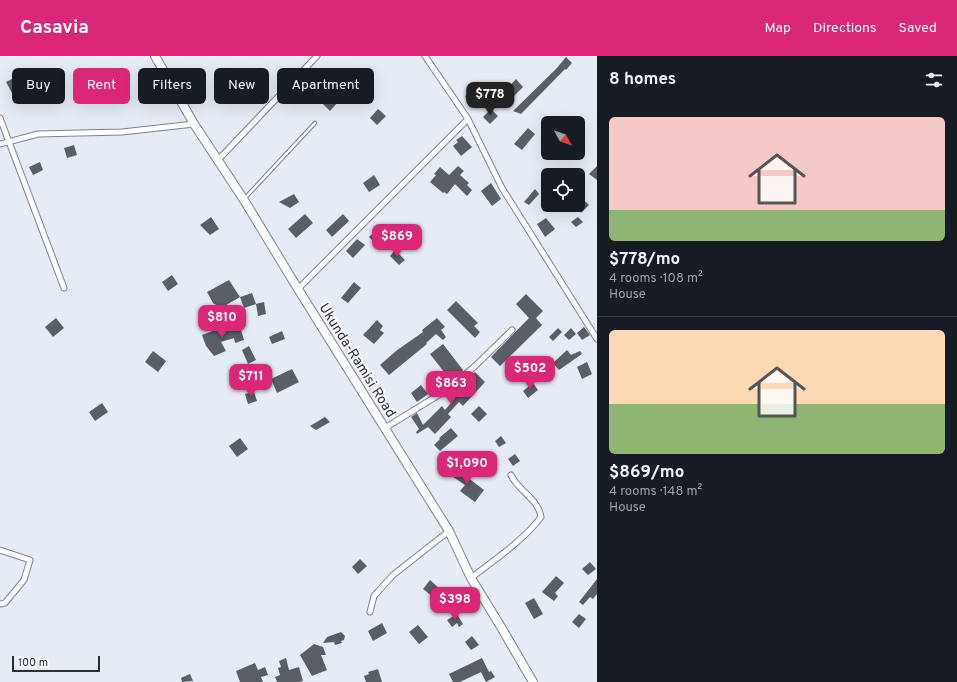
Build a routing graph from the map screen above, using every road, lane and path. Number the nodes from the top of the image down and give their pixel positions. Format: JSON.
{"nodes":[{"id":1,"x":155,"y":56,"type":"edge"},
{"id":2,"x":317,"y":56,"type":"edge"},
{"id":3,"x":425,"y":56,"type":"edge"},
{"id":4,"x":0,"y":118,"type":"edge"},
{"id":5,"x":468,"y":119,"type":"junction"},
{"id":6,"x":315,"y":123,"type":"dead end"},
{"id":7,"x":194,"y":124,"type":"junction"},
{"id":8,"x":8,"y":142,"type":"junction"},
{"id":9,"x":0,"y":144,"type":"edge"},
{"id":10,"x":218,"y":160,"type":"junction"},
{"id":11,"x":244,"y":200,"type":"junction"},
{"id":12,"x":64,"y":288,"type":"dead end"},
{"id":13,"x":298,"y":289,"type":"junction"},
{"id":14,"x":512,"y":330,"type":"dead end"},
{"id":15,"x":597,"y":339,"type":"edge"},
{"id":16,"x":385,"y":428,"type":"junction"},
{"id":17,"x":511,"y":475,"type":"dead end"},
{"id":18,"x":448,"y":531,"type":"junction"},
{"id":19,"x":0,"y":550,"type":"edge"},
{"id":20,"x":472,"y":578,"type":"junction"},
{"id":21,"x":0,"y":604,"type":"edge"},
{"id":22,"x":370,"y":612,"type":"dead end"},
{"id":23,"x":533,"y":682,"type":"edge"}],
"edges":[{"from":1,"to":7,"type":"highway","name":"Ukunda-Ramisi Road"},
{"from":2,"to":10,"type":"street"},
{"from":3,"to":5,"type":"street"},
{"from":4,"to":8,"type":"street"},
{"from":5,"to":13,"type":"street"},
{"from":5,"to":15,"type":"street"},
{"from":6,"to":11,"type":"lane"},
{"from":7,"to":8,"type":"street"},
{"from":7,"to":10,"type":"highway","name":"Ukunda-Ramisi Road"},
{"from":8,"to":9,"type":"street"},
{"from":8,"to":12,"type":"street"},
{"from":10,"to":11,"type":"highway","name":"Ukunda-Ramisi Road"},
{"from":11,"to":13,"type":"highway","name":"Ukunda-Ramisi Road"},
{"from":13,"to":16,"type":"highway","name":"Ukunda-Ramisi Road"},
{"from":14,"to":16,"type":"street"},
{"from":16,"to":18,"type":"highway","name":"Ukunda-Ramisi Road"},
{"from":17,"to":20,"type":"street"},
{"from":18,"to":20,"type":"highway","name":"Ukunda-Ramisi Road"},
{"from":18,"to":22,"type":"street"},
{"from":19,"to":21,"type":"street"},
{"from":20,"to":23,"type":"highway","name":"Ukunda-Ramisi Road"}]}
